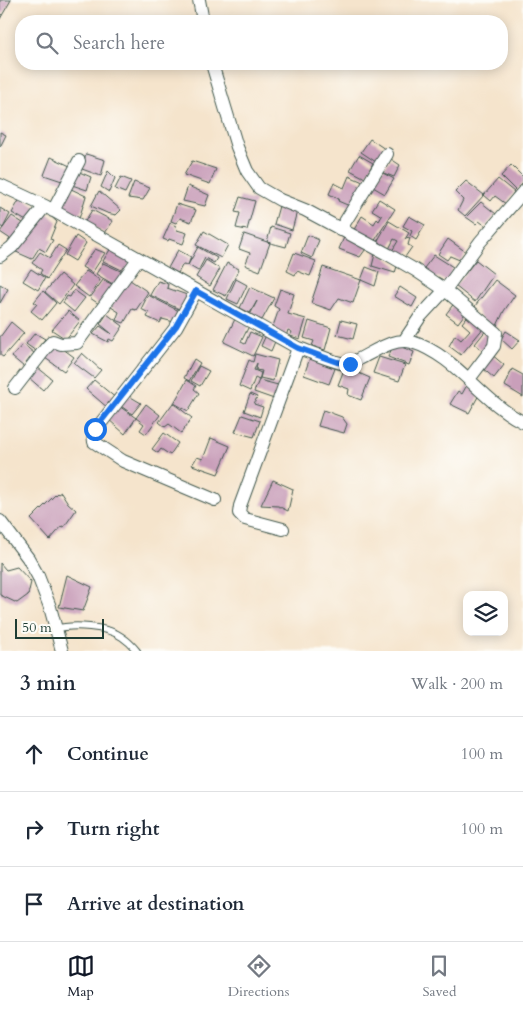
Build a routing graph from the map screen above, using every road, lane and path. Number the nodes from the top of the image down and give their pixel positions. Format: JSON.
{"nodes":[{"id":1,"x":199,"y":0,"type":"edge"},
{"id":2,"x":202,"y":15,"type":"edge"},
{"id":3,"x":214,"y":70,"type":"edge"},
{"id":4,"x":387,"y":154,"type":"dead end"},
{"id":5,"x":79,"y":161,"type":"dead end"},
{"id":6,"x":0,"y":185,"type":"edge"},
{"id":7,"x":523,"y":192,"type":"edge"},
{"id":8,"x":49,"y":209,"type":"junction"},
{"id":9,"x":340,"y":230,"type":"junction"},
{"id":10,"x":0,"y":256,"type":"edge"},
{"id":11,"x":138,"y":259,"type":"junction"},
{"id":12,"x":445,"y":290,"type":"junction"},
{"id":13,"x":196,"y":291,"type":"junction"},
{"id":14,"x":404,"y":341,"type":"junction"},
{"id":15,"x":298,"y":348,"type":"junction"},
{"id":16,"x":469,"y":379,"type":"junction"},
{"id":17,"x":15,"y":388,"type":"dead end"},
{"id":18,"x":523,"y":422,"type":"edge"},
{"id":19,"x":215,"y":500,"type":"dead end"},
{"id":20,"x":0,"y":521,"type":"edge"},
{"id":21,"x":283,"y":529,"type":"dead end"},
{"id":22,"x":55,"y":628,"type":"junction"},
{"id":23,"x":62,"y":651,"type":"edge"},
{"id":24,"x":138,"y":651,"type":"edge"}],
"edges":[{"from":1,"to":2,"type":"street"},
{"from":3,"to":9,"type":"street"},
{"from":4,"to":9,"type":"street"},
{"from":5,"to":8,"type":"street"},
{"from":6,"to":8,"type":"street"},
{"from":7,"to":12,"type":"street"},
{"from":8,"to":10,"type":"street"},
{"from":8,"to":11,"type":"street"},
{"from":9,"to":12,"type":"street"},
{"from":11,"to":13,"type":"street"},
{"from":11,"to":17,"type":"street"},
{"from":12,"to":14,"type":"street"},
{"from":12,"to":16,"type":"street"},
{"from":13,"to":15,"type":"street"},
{"from":13,"to":19,"type":"street"},
{"from":14,"to":15,"type":"street"},
{"from":14,"to":16,"type":"street"},
{"from":15,"to":21,"type":"street"},
{"from":16,"to":18,"type":"street"},
{"from":20,"to":22,"type":"street"},
{"from":22,"to":23,"type":"street"},
{"from":22,"to":24,"type":"lane"}]}
